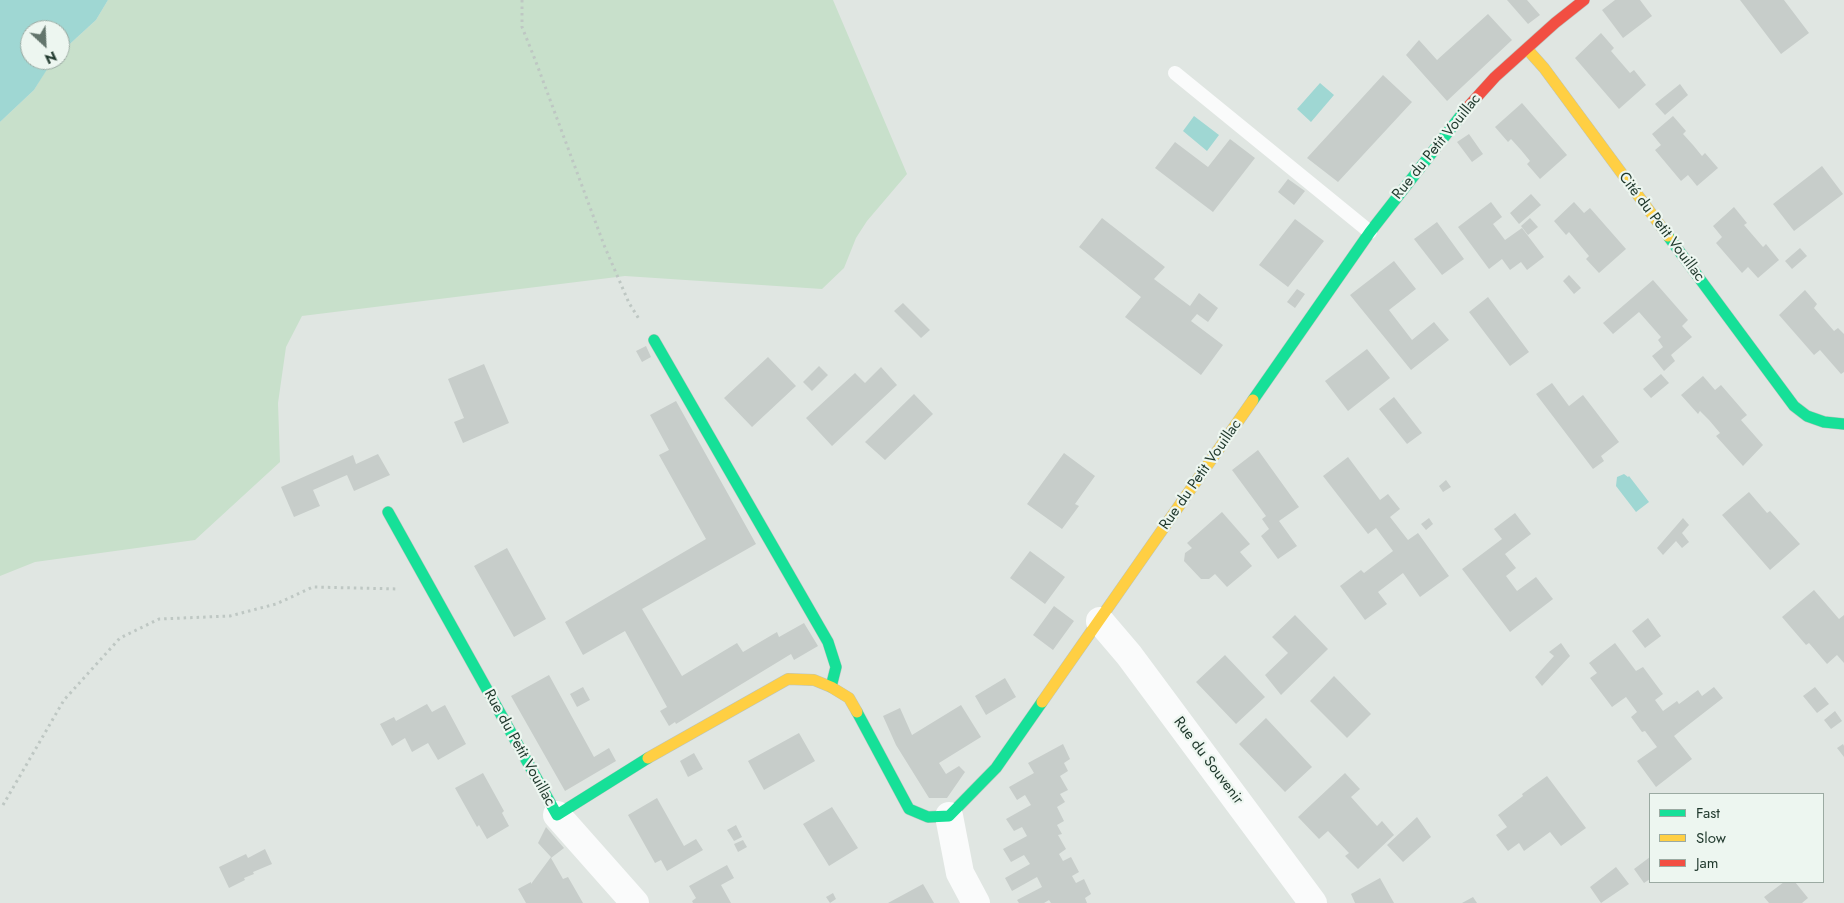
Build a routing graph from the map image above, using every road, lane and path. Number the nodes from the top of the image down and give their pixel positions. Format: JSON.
{"nodes":[{"id":1,"x":522,"y":0,"type":"edge"},
{"id":2,"x":1584,"y":0,"type":"edge"},
{"id":3,"x":1528,"y":49,"type":"junction"},
{"id":4,"x":1175,"y":73,"type":"dead end"},
{"id":5,"x":1370,"y":232,"type":"junction"},
{"id":6,"x":654,"y":340,"type":"joint"},
{"id":7,"x":1844,"y":424,"type":"edge"},
{"id":8,"x":388,"y":512,"type":"dead end"},
{"id":9,"x":431,"y":588,"type":"junction"},
{"id":10,"x":1100,"y":621,"type":"junction"},
{"id":11,"x":831,"y":687,"type":"junction"},
{"id":12,"x":3,"y":805,"type":"dead end"},
{"id":13,"x":556,"y":815,"type":"junction"},
{"id":14,"x":949,"y":816,"type":"junction"},
{"id":15,"x":636,"y":903,"type":"edge"},
{"id":16,"x":976,"y":903,"type":"edge"},
{"id":17,"x":1313,"y":903,"type":"edge"}],
"edges":[{"from":1,"to":6,"type":"path"},
{"from":2,"to":3,"type":"street","name":"Rue du Petit Vouillac"},
{"from":3,"to":5,"type":"street","name":"Rue du Petit Vouillac"},
{"from":3,"to":7,"type":"street","name":"Cité du Petit Vouillac"},
{"from":4,"to":5,"type":"lane"},
{"from":5,"to":10,"type":"street","name":"Rue du Petit Vouillac"},
{"from":6,"to":11,"type":"street"},
{"from":8,"to":9,"type":"street","name":"Rue du Petit Vouillac"},
{"from":9,"to":12,"type":"path"},
{"from":9,"to":13,"type":"street","name":"Rue du Petit Vouillac"},
{"from":10,"to":14,"type":"street","name":"Rue du Petit Vouillac"},
{"from":10,"to":17,"type":"street","name":"Rue du Souvenir"},
{"from":11,"to":13,"type":"street","name":"Rue du Petit Vouillac"},
{"from":11,"to":14,"type":"street","name":"Rue du Petit Vouillac"},
{"from":13,"to":15,"type":"street"},
{"from":14,"to":16,"type":"street"}]}
